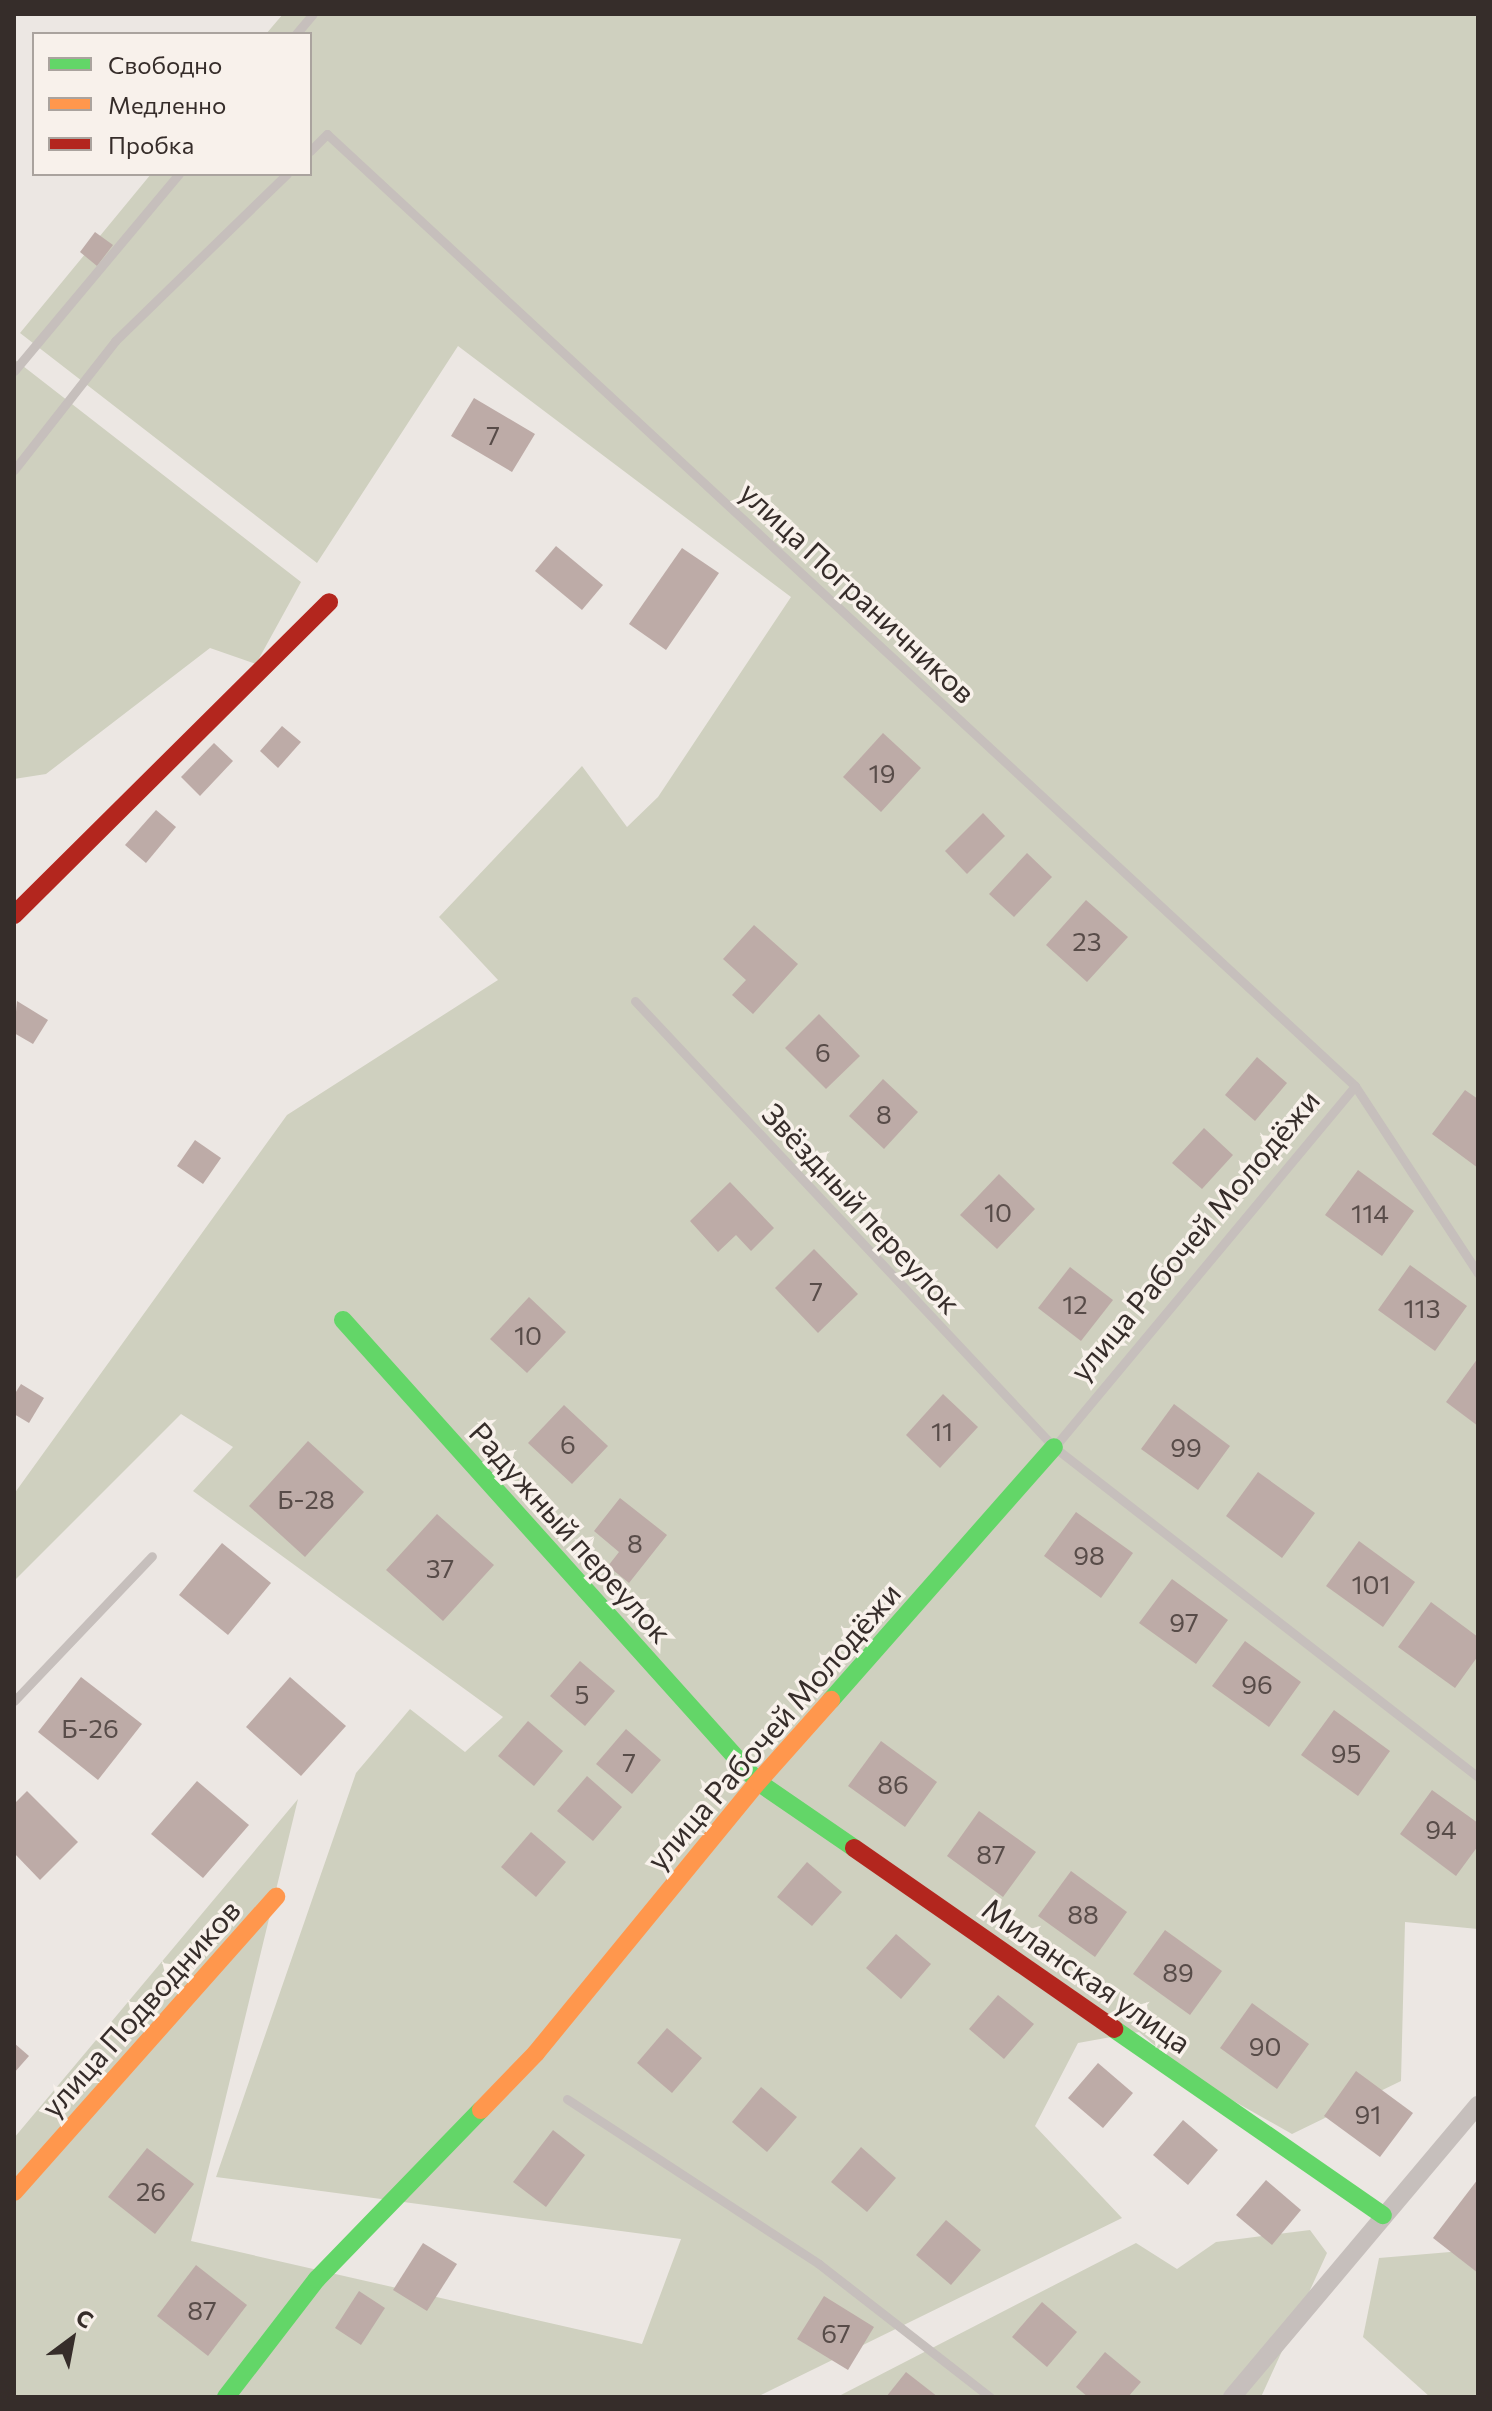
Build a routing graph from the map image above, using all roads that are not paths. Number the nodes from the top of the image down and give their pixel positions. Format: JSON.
{"nodes":[{"id":1,"x":313,"y":14,"type":"edge"},
{"id":2,"x":298,"y":32,"type":"edge"},
{"id":3,"x":312,"y":149,"type":"edge"},
{"id":4,"x":177,"y":176,"type":"edge"},
{"id":5,"x":285,"y":176,"type":"edge"},
{"id":6,"x":14,"y":371,"type":"edge"},
{"id":7,"x":14,"y":470,"type":"edge"},
{"id":8,"x":329,"y":602,"type":"dead end"},
{"id":9,"x":14,"y":915,"type":"edge"},
{"id":10,"x":635,"y":1001,"type":"dead end"},
{"id":11,"x":1355,"y":1086,"type":"junction"},
{"id":12,"x":1478,"y":1273,"type":"edge"},
{"id":13,"x":343,"y":1320,"type":"dead end"},
{"id":14,"x":1054,"y":1447,"type":"junction"},
{"id":15,"x":152,"y":1556,"type":"dead end"},
{"id":16,"x":14,"y":1701,"type":"edge"},
{"id":17,"x":1478,"y":1777,"type":"edge"},
{"id":18,"x":758,"y":1782,"type":"junction"},
{"id":19,"x":276,"y":1897,"type":"dead end"},
{"id":20,"x":567,"y":2099,"type":"dead end"},
{"id":21,"x":1478,"y":2105,"type":"edge"},
{"id":22,"x":14,"y":2192,"type":"edge"},
{"id":23,"x":1383,"y":2215,"type":"junction"},
{"id":24,"x":226,"y":2397,"type":"edge"},
{"id":25,"x":990,"y":2397,"type":"edge"},
{"id":26,"x":1232,"y":2397,"type":"edge"}],
"edges":[{"from":1,"to":2,"type":"lane"},
{"from":3,"to":11,"type":"lane","name":"улица Пограничников"},
{"from":4,"to":6,"type":"lane"},
{"from":5,"to":7,"type":"lane"},
{"from":8,"to":9,"type":"street"},
{"from":10,"to":14,"type":"lane","name":"Звёздный переулок"},
{"from":11,"to":12,"type":"lane","name":"улица Пограничников"},
{"from":11,"to":14,"type":"lane","name":"улица Рабочей Молодёжи"},
{"from":13,"to":18,"type":"street","name":"Радужный переулок"},
{"from":14,"to":17,"type":"lane","name":"Звёздный переулок"},
{"from":14,"to":18,"type":"street","name":"улица Рабочей Молодёжи"},
{"from":15,"to":16,"type":"lane"},
{"from":18,"to":23,"type":"street","name":"Миланская улица"},
{"from":18,"to":24,"type":"street","name":"улица Рабочей Молодёжи"},
{"from":19,"to":22,"type":"street","name":"улица Подводников"},
{"from":20,"to":25,"type":"lane"},
{"from":21,"to":23,"type":"street"},
{"from":23,"to":26,"type":"street"}]}
